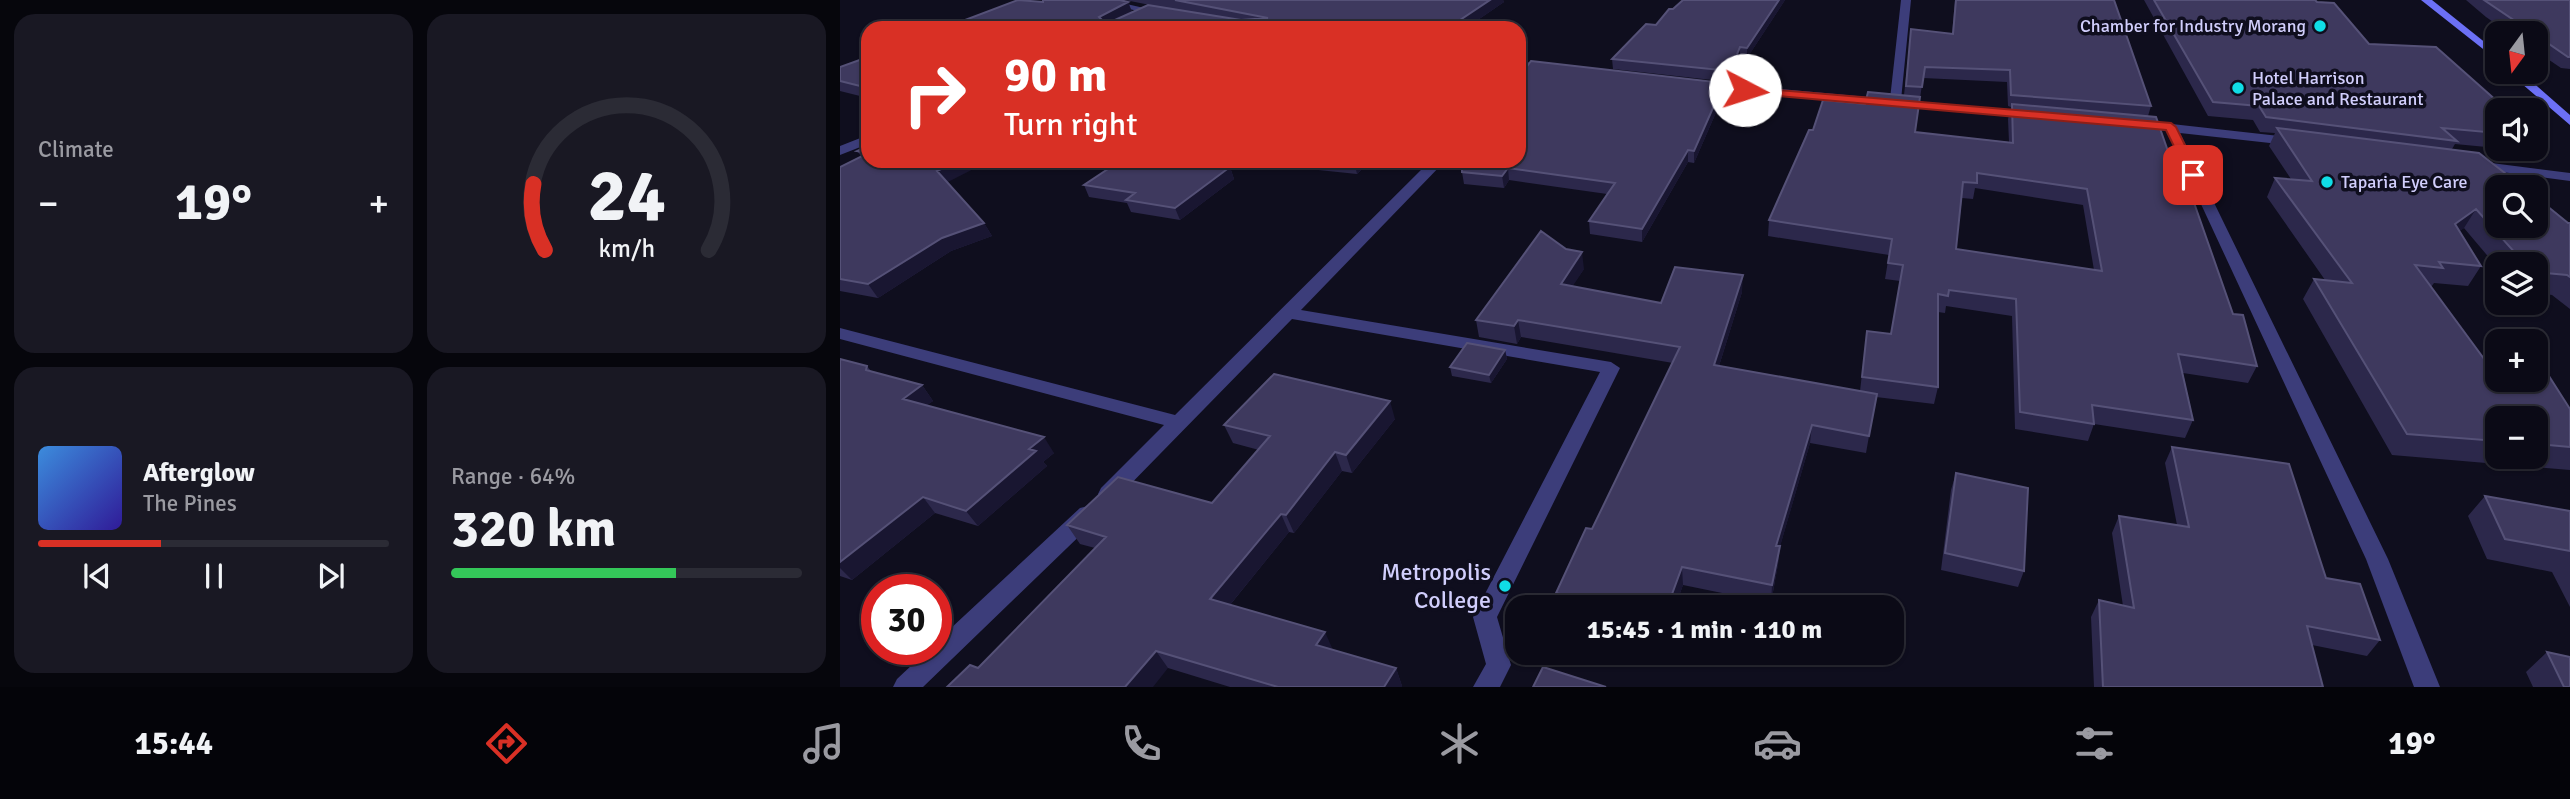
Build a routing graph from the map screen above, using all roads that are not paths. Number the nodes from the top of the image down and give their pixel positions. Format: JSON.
{"nodes":[{"id":1,"x":1093,"y":0,"type":"edge"},
{"id":2,"x":1906,"y":0,"type":"edge"},
{"id":3,"x":2426,"y":0,"type":"edge"},
{"id":4,"x":1148,"y":11,"type":"junction"},
{"id":5,"x":1174,"y":15,"type":"edge"},
{"id":6,"x":1135,"y":17,"type":"edge"},
{"id":7,"x":2485,"y":47,"type":"edge"},
{"id":8,"x":1526,"y":68,"type":"edge"},
{"id":9,"x":1566,"y":70,"type":"edge"},
{"id":10,"x":2528,"y":84,"type":"edge"},
{"id":11,"x":1695,"y":85,"type":"edge"},
{"id":12,"x":1895,"y":104,"type":"junction"},
{"id":13,"x":2042,"y":116,"type":"edge"},
{"id":14,"x":2570,"y":121,"type":"edge"},
{"id":15,"x":2119,"y":122,"type":"edge"},
{"id":16,"x":2171,"y":127,"type":"junction"},
{"id":17,"x":861,"y":142,"type":"edge"},
{"id":18,"x":2308,"y":144,"type":"edge"},
{"id":19,"x":840,"y":151,"type":"edge"},
{"id":20,"x":2460,"y":163,"type":"edge"},
{"id":21,"x":1431,"y":168,"type":"edge"},
{"id":22,"x":2570,"y":177,"type":"edge"},
{"id":23,"x":1289,"y":313,"type":"junction"},
{"id":24,"x":840,"y":333,"type":"edge"},
{"id":25,"x":1181,"y":423,"type":"junction"},
{"id":26,"x":906,"y":687,"type":"edge"},
{"id":27,"x":1486,"y":687,"type":"edge"},
{"id":28,"x":2427,"y":687,"type":"edge"}],
"edges":[{"from":1,"to":4,"type":"street"},
{"from":2,"to":12,"type":"street"},
{"from":3,"to":7,"type":"main road"},
{"from":4,"to":5,"type":"street"},
{"from":4,"to":6,"type":"street"},
{"from":8,"to":9,"type":"street"},
{"from":10,"to":14,"type":"main road"},
{"from":11,"to":12,"type":"street"},
{"from":12,"to":13,"type":"street"},
{"from":15,"to":16,"type":"street"},
{"from":16,"to":18,"type":"street"},
{"from":16,"to":28,"type":"street"},
{"from":17,"to":19,"type":"street"},
{"from":20,"to":22,"type":"street"},
{"from":21,"to":23,"type":"street"},
{"from":23,"to":25,"type":"street"},
{"from":23,"to":27,"type":"street"},
{"from":24,"to":25,"type":"street"},
{"from":25,"to":26,"type":"street"}]}
